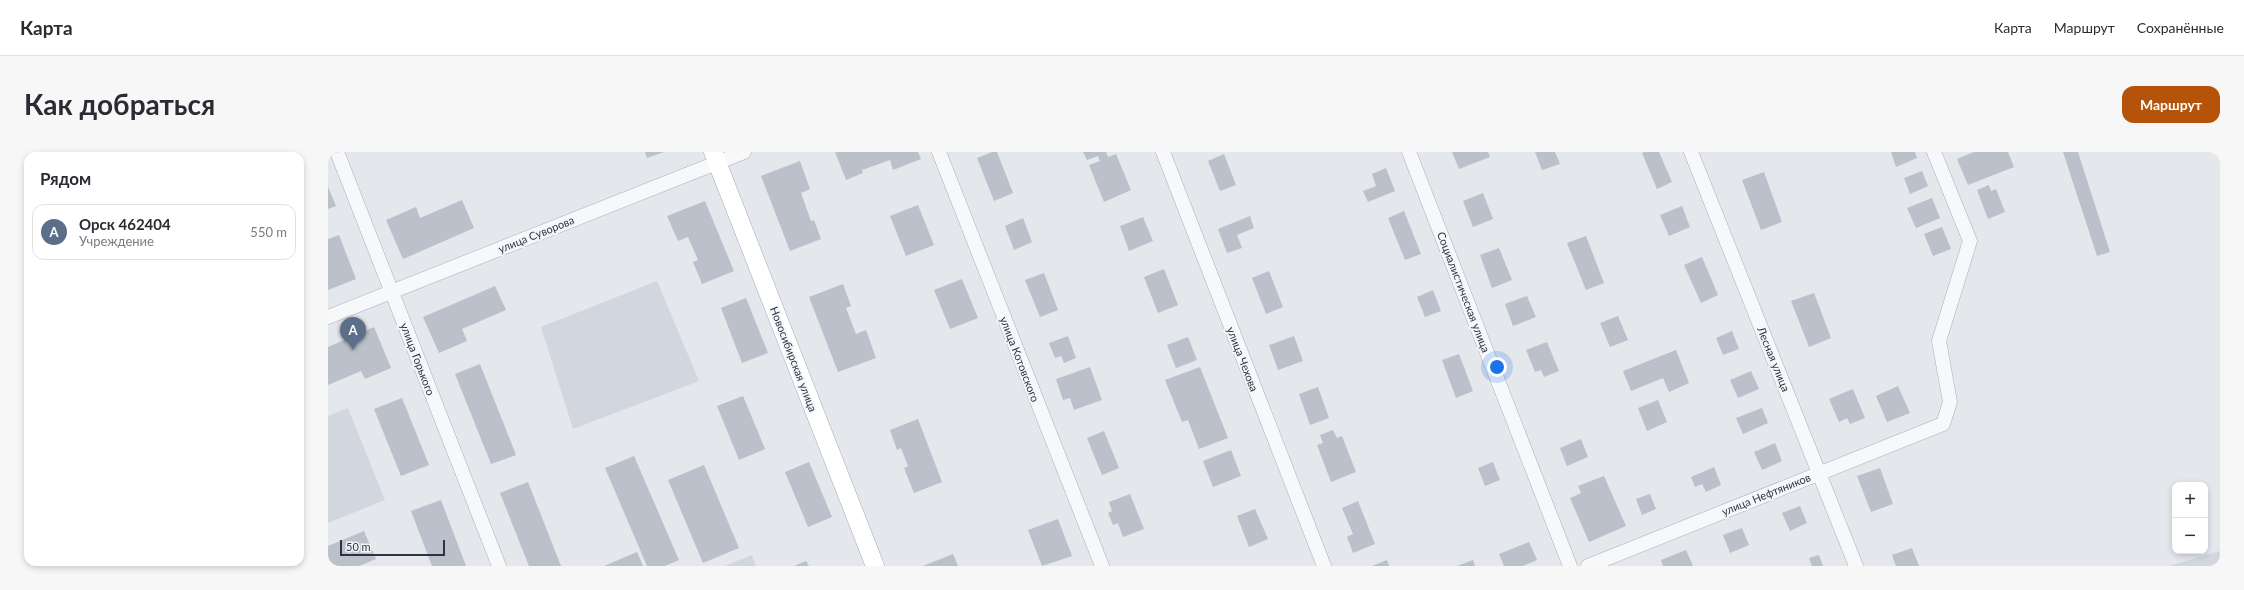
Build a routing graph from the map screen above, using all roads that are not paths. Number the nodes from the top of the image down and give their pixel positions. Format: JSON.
{"nodes":[{"id":1,"x":337,"y":152,"type":"edge"},
{"id":2,"x":744,"y":152,"type":"edge"},
{"id":3,"x":939,"y":152,"type":"edge"},
{"id":4,"x":1163,"y":152,"type":"edge"},
{"id":5,"x":1409,"y":152,"type":"edge"},
{"id":6,"x":1691,"y":152,"type":"edge"},
{"id":7,"x":1934,"y":152,"type":"edge"},
{"id":8,"x":714,"y":157,"type":"edge"},
{"id":9,"x":391,"y":292,"type":"junction"},
{"id":10,"x":328,"y":317,"type":"edge"},
{"id":11,"x":1819,"y":473,"type":"junction"},
{"id":12,"x":499,"y":566,"type":"edge"},
{"id":13,"x":875,"y":566,"type":"edge"},
{"id":14,"x":1102,"y":566,"type":"edge"},
{"id":15,"x":1324,"y":566,"type":"edge"},
{"id":16,"x":1570,"y":566,"type":"edge"},
{"id":17,"x":1588,"y":566,"type":"edge"},
{"id":18,"x":1856,"y":566,"type":"edge"}],
"edges":[{"from":1,"to":9,"type":"street","name":"улица Горького"},
{"from":2,"to":8,"type":"street","name":"улица Суворова"},
{"from":3,"to":14,"type":"street","name":"улица Котовского"},
{"from":4,"to":15,"type":"street","name":"улица Чехова"},
{"from":5,"to":16,"type":"street","name":"Социалистическая улица"},
{"from":6,"to":11,"type":"street","name":"Лесная улица"},
{"from":7,"to":11,"type":"street","name":"улица Нефтяников"},
{"from":8,"to":9,"type":"street","name":"улица Суворова"},
{"from":8,"to":13,"type":"main road","name":"Новосибирская улица"},
{"from":9,"to":10,"type":"street","name":"улица Суворова"},
{"from":9,"to":12,"type":"street","name":"улица Горького"},
{"from":11,"to":17,"type":"street","name":"улица Нефтяников"},
{"from":11,"to":18,"type":"street","name":"Лесная улица"}]}
